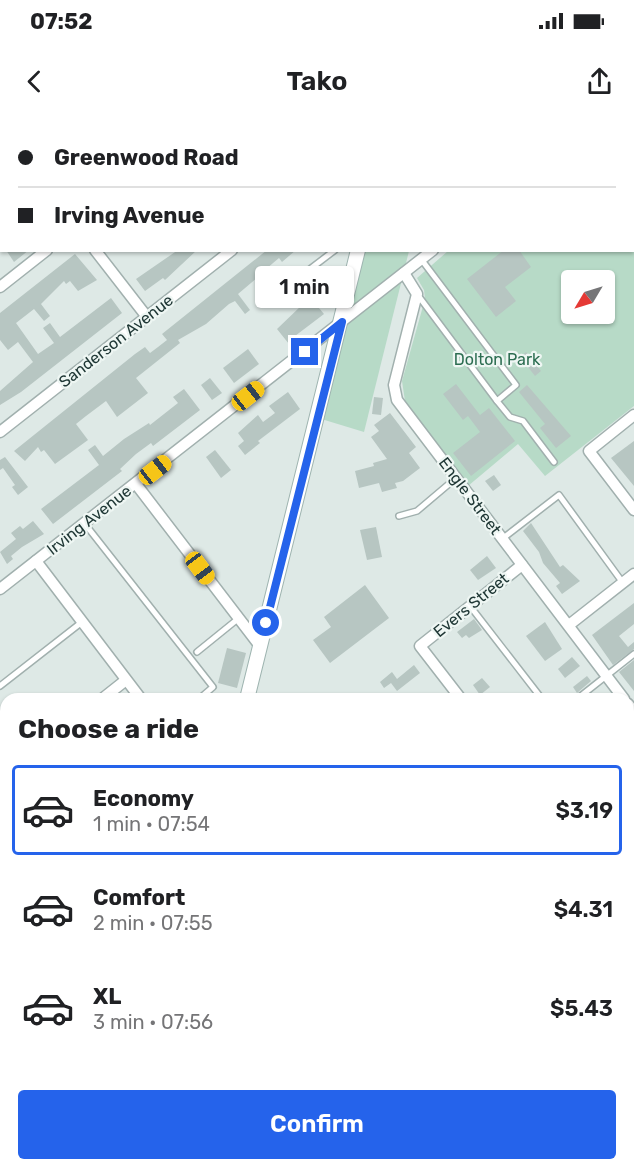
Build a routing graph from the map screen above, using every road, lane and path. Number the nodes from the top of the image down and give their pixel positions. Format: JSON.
{"nodes":[{"id":1,"x":44,"y":252,"type":"edge"},
{"id":2,"x":97,"y":252,"type":"edge"},
{"id":3,"x":229,"y":252,"type":"edge"},
{"id":4,"x":331,"y":252,"type":"edge"},
{"id":5,"x":358,"y":252,"type":"edge"},
{"id":6,"x":430,"y":252,"type":"edge"},
{"id":7,"x":421,"y":259,"type":"junction"},
{"id":8,"x":404,"y":273,"type":"junction"},
{"id":9,"x":293,"y":282,"type":"dead end"},
{"id":10,"x":0,"y":287,"type":"edge"},
{"id":11,"x":417,"y":294,"type":"junction"},
{"id":12,"x":147,"y":317,"type":"junction"},
{"id":13,"x":342,"y":322,"type":"junction"},
{"id":14,"x":497,"y":401,"type":"junction"},
{"id":15,"x":634,"y":415,"type":"edge"},
{"id":16,"x":0,"y":432,"type":"edge"},
{"id":17,"x":554,"y":462,"type":"dead end"},
{"id":18,"x":456,"y":478,"type":"junction"},
{"id":19,"x":136,"y":484,"type":"junction"},
{"id":20,"x":632,"y":503,"type":"edge"},
{"id":21,"x":399,"y":516,"type":"dead end"},
{"id":22,"x":84,"y":524,"type":"junction"},
{"id":23,"x":502,"y":539,"type":"junction"},
{"id":24,"x":36,"y":561,"type":"junction"},
{"id":25,"x":522,"y":565,"type":"junction"},
{"id":26,"x":634,"y":574,"type":"edge"},
{"id":27,"x":2,"y":583,"type":"edge"},
{"id":28,"x":623,"y":583,"type":"junction"},
{"id":29,"x":470,"y":606,"type":"junction"},
{"id":30,"x":239,"y":618,"type":"junction"},
{"id":31,"x":82,"y":622,"type":"junction"},
{"id":32,"x":569,"y":625,"type":"junction"},
{"id":33,"x":260,"y":646,"type":"junction"},
{"id":34,"x":197,"y":652,"type":"dead end"},
{"id":35,"x":634,"y":654,"type":"edge"},
{"id":36,"x":607,"y":675,"type":"junction"},
{"id":37,"x":126,"y":680,"type":"junction"},
{"id":38,"x":0,"y":686,"type":"edge"},
{"id":39,"x":110,"y":693,"type":"edge"},
{"id":40,"x":136,"y":693,"type":"edge"},
{"id":41,"x":206,"y":693,"type":"edge"},
{"id":42,"x":248,"y":693,"type":"edge"},
{"id":43,"x":456,"y":693,"type":"edge"},
{"id":44,"x":537,"y":693,"type":"edge"},
{"id":45,"x":584,"y":693,"type":"edge"},
{"id":46,"x":620,"y":693,"type":"edge"}],
"edges":[{"from":1,"to":10,"type":"street"},
{"from":2,"to":12,"type":"street"},
{"from":3,"to":12,"type":"street","name":"Sanderson Avenue"},
{"from":4,"to":9,"type":"lane"},
{"from":5,"to":13,"type":"street"},
{"from":6,"to":7,"type":"street","name":"Irving Avenue"},
{"from":7,"to":8,"type":"street","name":"Irving Avenue"},
{"from":7,"to":14,"type":"lane"},
{"from":8,"to":11,"type":"street"},
{"from":8,"to":13,"type":"street","name":"Irving Avenue"},
{"from":11,"to":14,"type":"lane"},
{"from":11,"to":18,"type":"street","name":"Engle Street"},
{"from":12,"to":16,"type":"street","name":"Sanderson Avenue"},
{"from":13,"to":19,"type":"street","name":"Irving Avenue"},
{"from":13,"to":33,"type":"street"},
{"from":14,"to":17,"type":"lane"},
{"from":15,"to":20,"type":"street"},
{"from":18,"to":21,"type":"lane"},
{"from":18,"to":23,"type":"street","name":"Engle Street"},
{"from":19,"to":22,"type":"street","name":"Irving Avenue"},
{"from":19,"to":30,"type":"street"},
{"from":22,"to":24,"type":"street","name":"Irving Avenue"},
{"from":22,"to":41,"type":"lane"},
{"from":23,"to":25,"type":"street","name":"Engle Street"},
{"from":23,"to":28,"type":"lane"},
{"from":24,"to":27,"type":"street","name":"Irving Avenue"},
{"from":24,"to":31,"type":"street"},
{"from":25,"to":29,"type":"street","name":"Evers Street"},
{"from":25,"to":32,"type":"street","name":"Engle Street"},
{"from":26,"to":28,"type":"street"},
{"from":28,"to":32,"type":"street"},
{"from":29,"to":43,"type":"street","name":"Evers Street"},
{"from":29,"to":44,"type":"lane"},
{"from":30,"to":33,"type":"street"},
{"from":30,"to":34,"type":"lane"},
{"from":31,"to":37,"type":"street"},
{"from":31,"to":38,"type":"lane"},
{"from":32,"to":36,"type":"street","name":"Engle Street"},
{"from":33,"to":42,"type":"street"},
{"from":35,"to":36,"type":"lane"},
{"from":36,"to":45,"type":"lane"},
{"from":36,"to":46,"type":"street","name":"Engle Street"},
{"from":37,"to":39,"type":"street"},
{"from":37,"to":40,"type":"street"}]}
